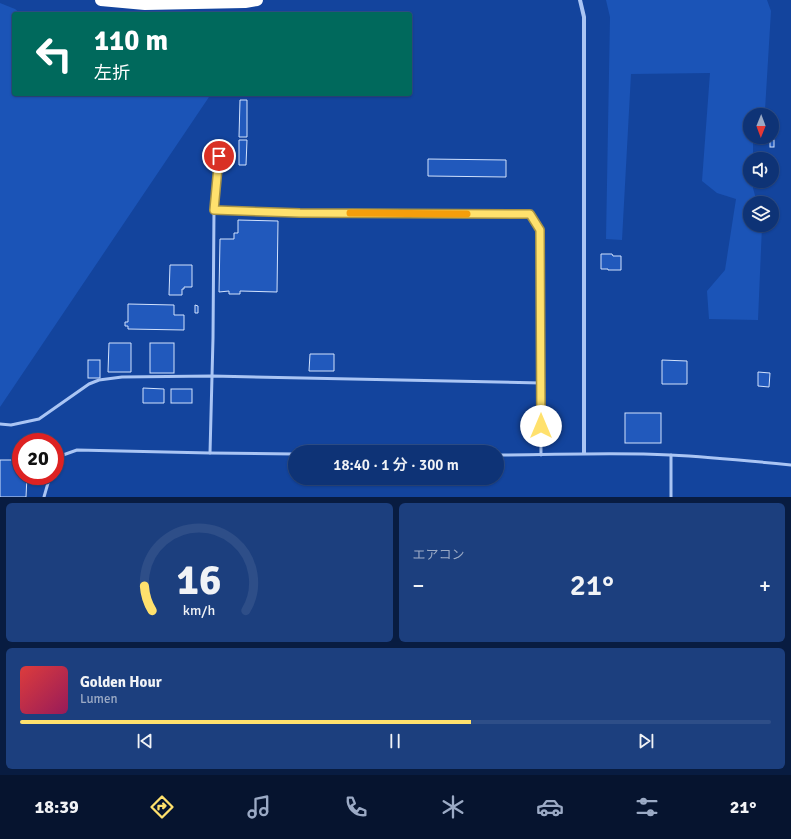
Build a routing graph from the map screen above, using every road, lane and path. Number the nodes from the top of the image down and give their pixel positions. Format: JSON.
{"nodes":[{"id":1,"x":101,"y":0,"type":"edge"},
{"id":2,"x":580,"y":0,"type":"edge"},
{"id":3,"x":248,"y":1,"type":"edge"},
{"id":4,"x":219,"y":156,"type":"dead end"},
{"id":5,"x":214,"y":210,"type":"junction"},
{"id":6,"x":212,"y":376,"type":"junction"},
{"id":7,"x":540,"y":383,"type":"junction"},
{"id":8,"x":0,"y":424,"type":"edge"},
{"id":9,"x":584,"y":453,"type":"junction"},
{"id":10,"x":210,"y":454,"type":"junction"},
{"id":11,"x":288,"y":454,"type":"edge"},
{"id":12,"x":64,"y":455,"type":"edge"},
{"id":13,"x":504,"y":455,"type":"edge"},
{"id":14,"x":541,"y":455,"type":"junction"},
{"id":15,"x":671,"y":455,"type":"junction"},
{"id":16,"x":791,"y":465,"type":"edge"},
{"id":17,"x":47,"y":485,"type":"edge"},
{"id":18,"x":44,"y":497,"type":"edge"},
{"id":19,"x":671,"y":497,"type":"edge"}],
"edges":[{"from":1,"to":3,"type":"highway"},
{"from":2,"to":9,"type":"street"},
{"from":4,"to":5,"type":"lane"},
{"from":5,"to":6,"type":"lane"},
{"from":5,"to":7,"type":"lane"},
{"from":6,"to":7,"type":"lane"},
{"from":6,"to":8,"type":"lane"},
{"from":6,"to":10,"type":"lane"},
{"from":7,"to":14,"type":"lane"},
{"from":9,"to":14,"type":"lane"},
{"from":9,"to":15,"type":"lane"},
{"from":10,"to":11,"type":"lane"},
{"from":10,"to":12,"type":"lane"},
{"from":13,"to":14,"type":"lane"},
{"from":15,"to":16,"type":"lane"},
{"from":15,"to":19,"type":"lane"},
{"from":17,"to":18,"type":"lane"}]}
